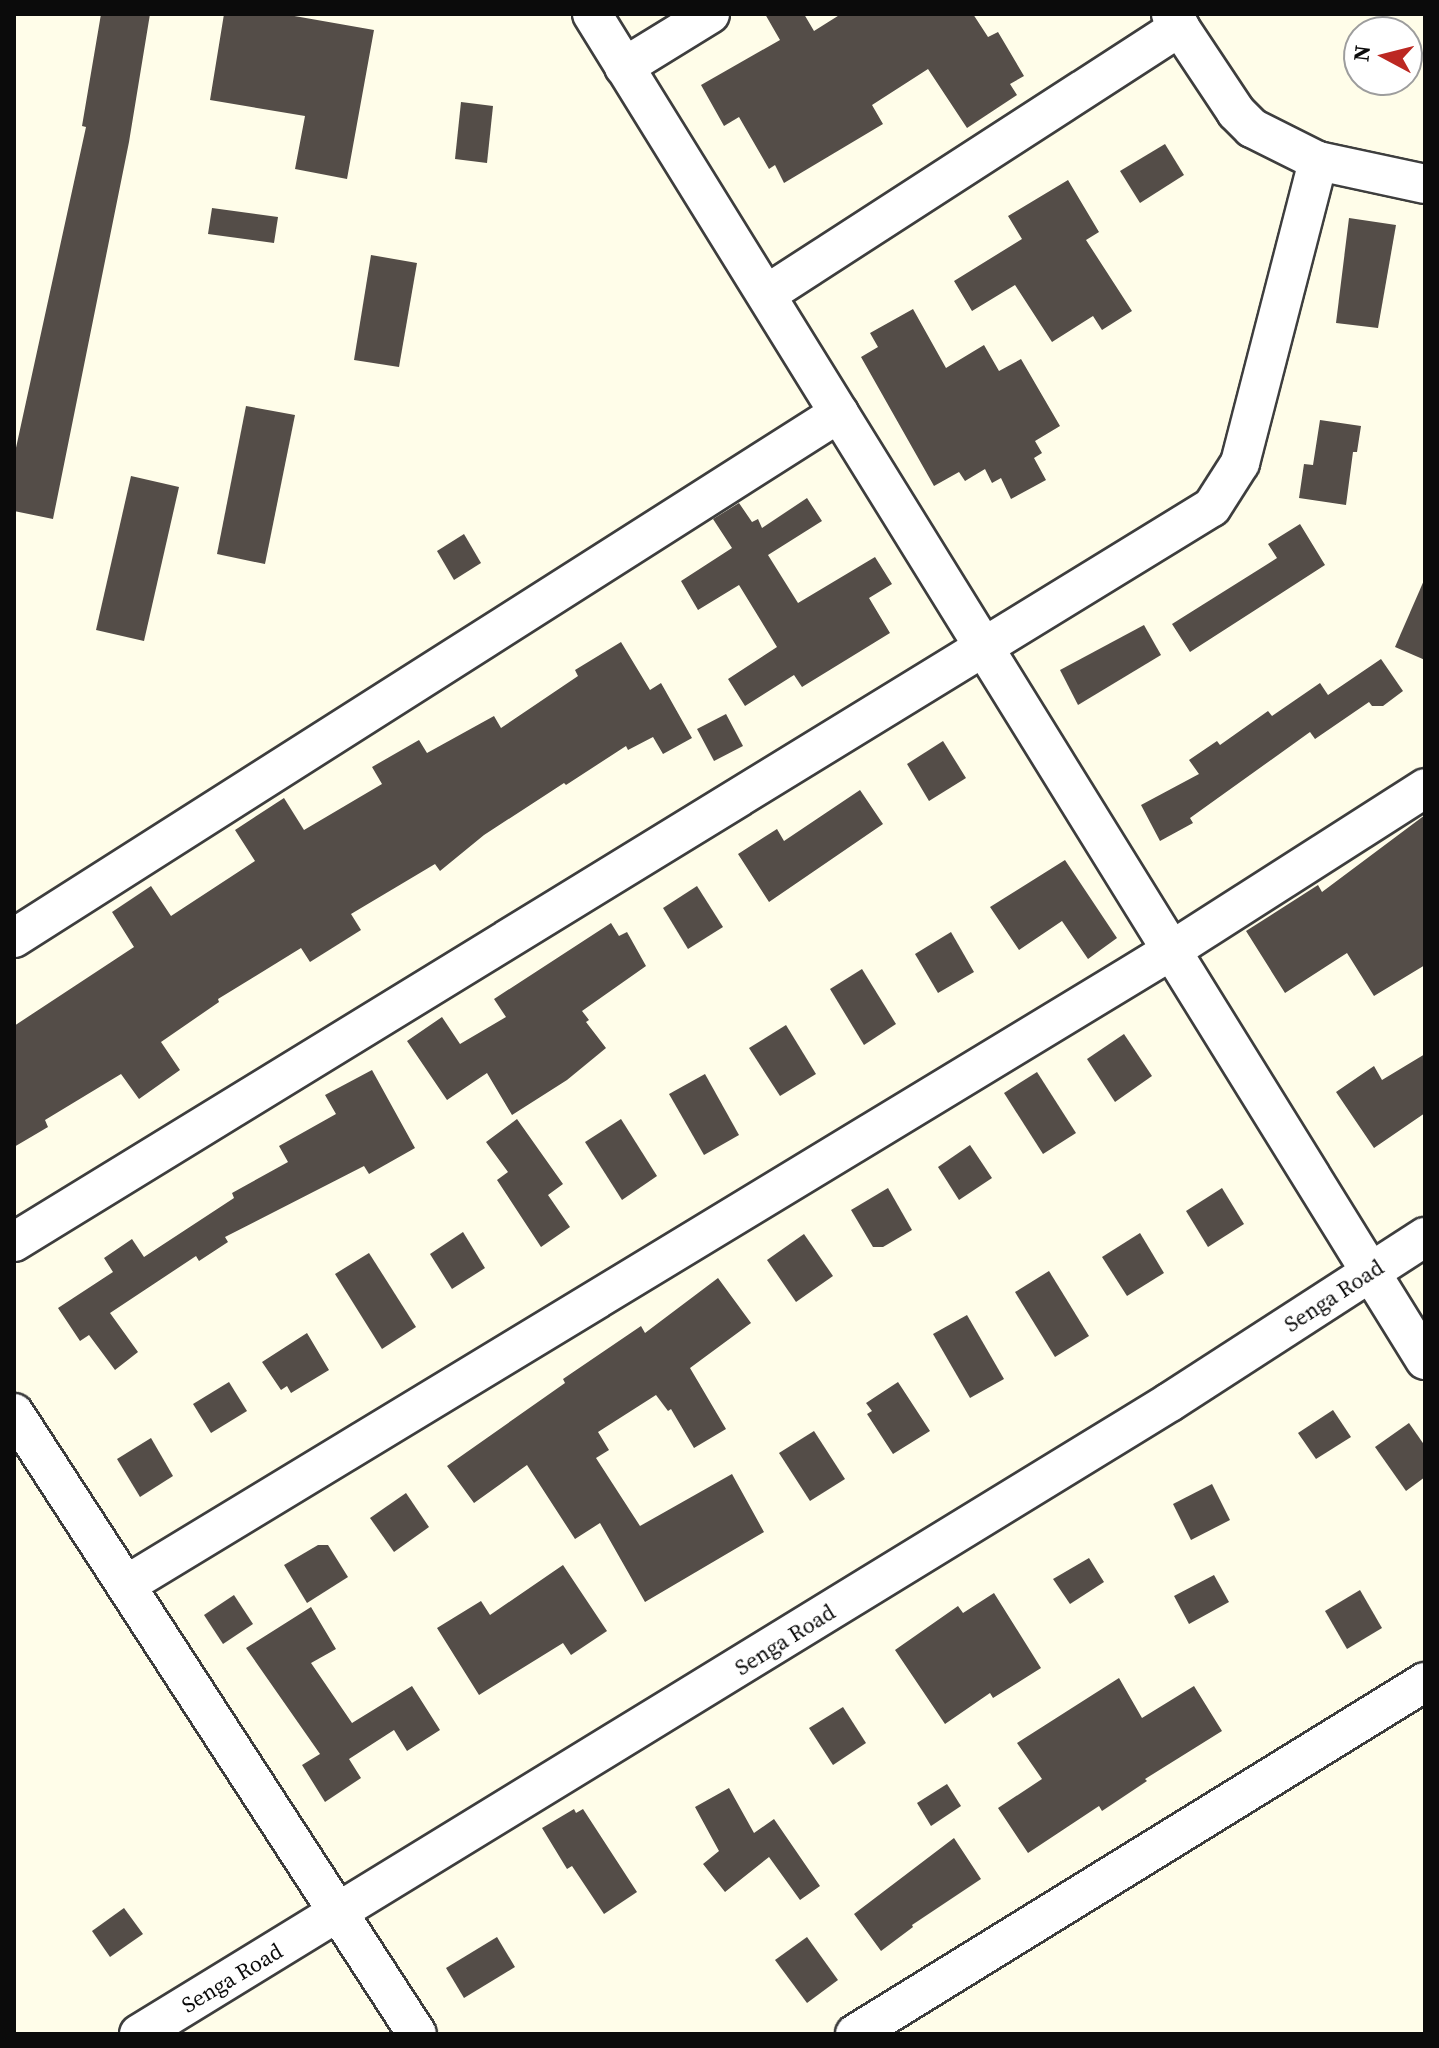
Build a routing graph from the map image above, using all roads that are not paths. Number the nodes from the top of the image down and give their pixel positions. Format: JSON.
{"nodes":[{"id":1,"x":592,"y":14,"type":"edge"},
{"id":2,"x":710,"y":14,"type":"edge"},
{"id":3,"x":1176,"y":20,"type":"edge"},
{"id":4,"x":624,"y":67,"type":"junction"},
{"id":5,"x":1318,"y":161,"type":"junction"},
{"id":6,"x":1425,"y":184,"type":"edge"},
{"id":7,"x":767,"y":294,"type":"junction"},
{"id":8,"x":839,"y":413,"type":"junction"},
{"id":9,"x":985,"y":648,"type":"junction"},
{"id":10,"x":1425,"y":788,"type":"edge"},
{"id":11,"x":14,"y":938,"type":"edge"},
{"id":12,"x":1169,"y":952,"type":"junction"},
{"id":13,"x":1425,"y":1237,"type":"edge"},
{"id":14,"x":14,"y":1242,"type":"edge"},
{"id":15,"x":1368,"y":1273,"type":"junction"},
{"id":16,"x":1425,"y":1360,"type":"edge"},
{"id":17,"x":14,"y":1413,"type":"edge"},
{"id":18,"x":126,"y":1585,"type":"junction"},
{"id":19,"x":1425,"y":1682,"type":"edge"},
{"id":20,"x":341,"y":1913,"type":"junction"},
{"id":21,"x":139,"y":2034,"type":"edge"},
{"id":22,"x":417,"y":2034,"type":"edge"},
{"id":23,"x":855,"y":2034,"type":"edge"}],
"edges":[{"from":1,"to":4,"type":"street"},
{"from":2,"to":4,"type":"street"},
{"from":3,"to":5,"type":"street"},
{"from":3,"to":7,"type":"street"},
{"from":4,"to":7,"type":"street"},
{"from":5,"to":6,"type":"street"},
{"from":5,"to":9,"type":"street"},
{"from":7,"to":8,"type":"street"},
{"from":8,"to":9,"type":"street"},
{"from":8,"to":11,"type":"street"},
{"from":9,"to":12,"type":"street"},
{"from":9,"to":14,"type":"street"},
{"from":10,"to":12,"type":"street"},
{"from":12,"to":15,"type":"street"},
{"from":12,"to":18,"type":"street"},
{"from":13,"to":15,"type":"street","name":"Senga Road"},
{"from":15,"to":16,"type":"street"},
{"from":15,"to":20,"type":"street","name":"Senga Road"},
{"from":17,"to":18,"type":"street"},
{"from":18,"to":20,"type":"street"},
{"from":19,"to":23,"type":"street"},
{"from":20,"to":21,"type":"street","name":"Senga Road"},
{"from":20,"to":22,"type":"street"}]}
